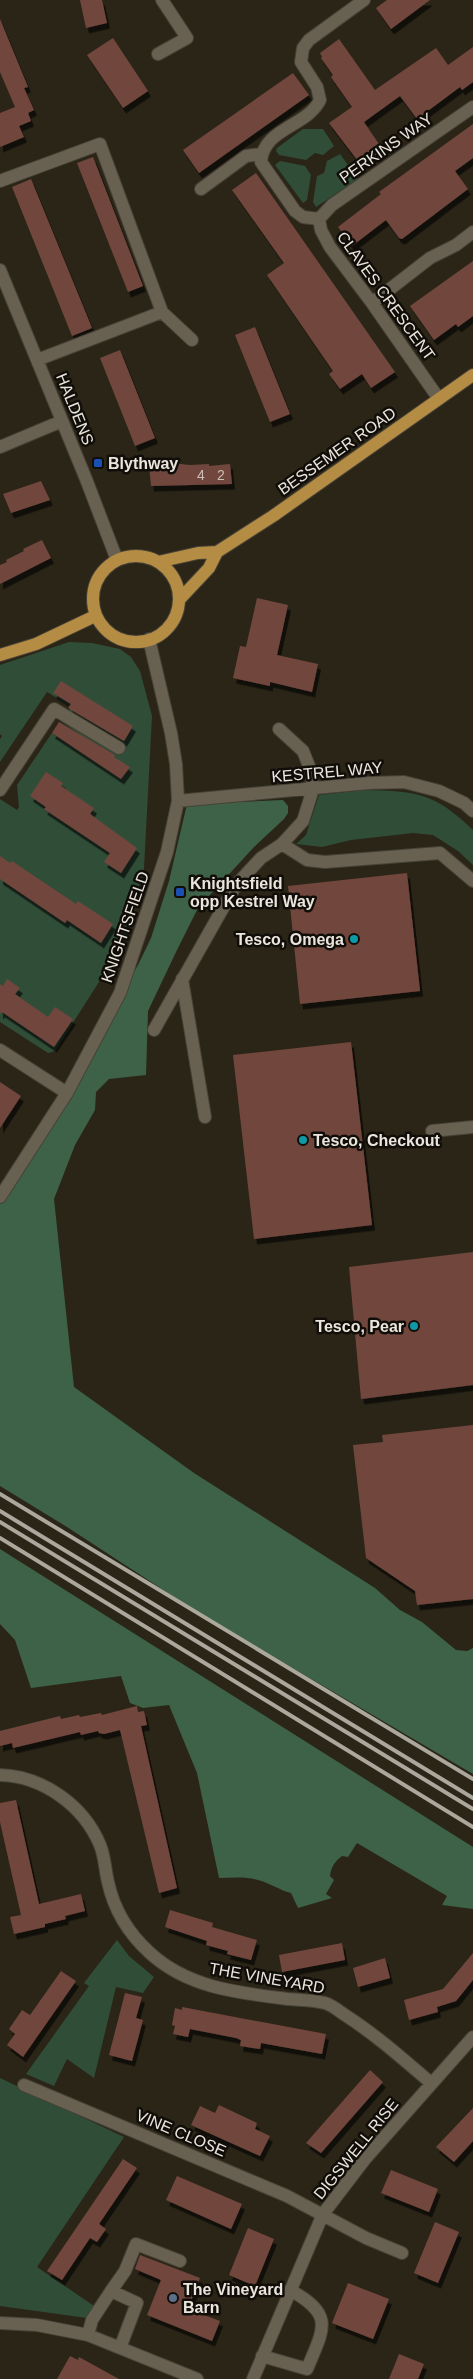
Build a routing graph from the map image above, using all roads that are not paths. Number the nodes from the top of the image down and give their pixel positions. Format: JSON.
{"nodes":[{"id":1,"x":162,"y":0,"type":"edge"},
{"id":2,"x":364,"y":0,"type":"edge"},
{"id":3,"x":158,"y":54,"type":"dead end"},
{"id":4,"x":473,"y":107,"type":"edge"},
{"id":5,"x":261,"y":154,"type":"junction"},
{"id":6,"x":0,"y":181,"type":"edge"},
{"id":7,"x":201,"y":189,"type":"dead end"},
{"id":8,"x":319,"y":219,"type":"junction"},
{"id":9,"x":473,"y":232,"type":"edge"},
{"id":10,"x":0,"y":270,"type":"edge"},
{"id":11,"x":372,"y":303,"type":"junction"},
{"id":12,"x":162,"y":312,"type":"junction"},
{"id":13,"x":192,"y":340,"type":"dead end"},
{"id":14,"x":37,"y":360,"type":"junction"},
{"id":15,"x":473,"y":376,"type":"edge"},
{"id":16,"x":440,"y":399,"type":"junction"},
{"id":17,"x":62,"y":421,"type":"junction"},
{"id":18,"x":0,"y":447,"type":"edge"},
{"id":19,"x":217,"y":552,"type":"junction"},
{"id":20,"x":117,"y":560,"type":"junction"},
{"id":21,"x":158,"y":562,"type":"junction"},
{"id":22,"x":179,"y":600,"type":"junction"},
{"id":23,"x":96,"y":616,"type":"junction"},
{"id":24,"x":149,"y":640,"type":"junction"},
{"id":25,"x":0,"y":655,"type":"edge"},
{"id":26,"x":278,"y":729,"type":"dead end"},
{"id":27,"x":119,"y":748,"type":"dead end"},
{"id":28,"x":313,"y":789,"type":"junction"},
{"id":29,"x":0,"y":790,"type":"edge"},
{"id":30,"x":178,"y":801,"type":"junction"},
{"id":31,"x":470,"y":803,"type":"edge"},
{"id":32,"x":282,"y":844,"type":"junction"},
{"id":33,"x":473,"y":881,"type":"edge"},
{"id":34,"x":182,"y":979,"type":"junction"},
{"id":35,"x":154,"y":1030,"type":"dead end"},
{"id":36,"x":0,"y":1050,"type":"edge"},
{"id":37,"x":67,"y":1093,"type":"junction"},
{"id":38,"x":205,"y":1117,"type":"dead end"},
{"id":39,"x":473,"y":1127,"type":"edge"},
{"id":40,"x":432,"y":1131,"type":"dead end"},
{"id":41,"x":0,"y":1197,"type":"edge"},
{"id":42,"x":0,"y":1775,"type":"edge"},
{"id":43,"x":473,"y":2037,"type":"edge"},
{"id":44,"x":432,"y":2083,"type":"junction"},
{"id":45,"x":24,"y":2085,"type":"dead end"},
{"id":46,"x":323,"y":2214,"type":"junction"},
{"id":47,"x":402,"y":2253,"type":"dead end"},
{"id":48,"x":180,"y":2261,"type":"dead end"},
{"id":49,"x":290,"y":2290,"type":"junction"},
{"id":50,"x":111,"y":2291,"type":"junction"},
{"id":51,"x":0,"y":2322,"type":"edge"},
{"id":52,"x":88,"y":2335,"type":"junction"},
{"id":53,"x":120,"y":2348,"type":"junction"},
{"id":54,"x":262,"y":2356,"type":"junction"},
{"id":55,"x":197,"y":2379,"type":"edge"},
{"id":56,"x":253,"y":2379,"type":"edge"}],
"edges":[{"from":1,"to":3,"type":"street"},
{"from":2,"to":5,"type":"street"},
{"from":4,"to":8,"type":"street","name":"PERKINS WAY"},
{"from":5,"to":7,"type":"street"},
{"from":5,"to":8,"type":"street"},
{"from":6,"to":12,"type":"street"},
{"from":8,"to":11,"type":"street","name":"CLAVES CRESCENT"},
{"from":9,"to":11,"type":"street"},
{"from":10,"to":14,"type":"street","name":"HALDENS"},
{"from":11,"to":16,"type":"street","name":"CLAVES CRESCENT"},
{"from":12,"to":13,"type":"street"},
{"from":12,"to":14,"type":"street"},
{"from":14,"to":17,"type":"street","name":"HALDENS"},
{"from":15,"to":16,"type":"main road","name":"BESSEMER ROAD"},
{"from":16,"to":19,"type":"main road","name":"BESSEMER ROAD"},
{"from":17,"to":18,"type":"street"},
{"from":17,"to":20,"type":"street","name":"HALDENS"},
{"from":19,"to":21,"type":"main road","name":"BESSEMER ROAD"},
{"from":19,"to":22,"type":"main road","name":"BESSEMER ROAD"},
{"from":20,"to":21,"type":"main road"},
{"from":20,"to":23,"type":"main road"},
{"from":21,"to":22,"type":"main road"},
{"from":22,"to":24,"type":"main road"},
{"from":23,"to":24,"type":"main road"},
{"from":23,"to":25,"type":"main road"},
{"from":24,"to":30,"type":"street","name":"KNIGHTSFIELD"},
{"from":26,"to":28,"type":"street"},
{"from":27,"to":29,"type":"street"},
{"from":28,"to":30,"type":"street","name":"KESTREL WAY"},
{"from":28,"to":31,"type":"street","name":"KESTREL WAY"},
{"from":28,"to":32,"type":"street"},
{"from":30,"to":37,"type":"street","name":"KNIGHTSFIELD"},
{"from":32,"to":33,"type":"street"},
{"from":32,"to":34,"type":"street"},
{"from":34,"to":35,"type":"street"},
{"from":34,"to":38,"type":"street"},
{"from":36,"to":37,"type":"street"},
{"from":37,"to":41,"type":"street","name":"KNIGHTSFIELD"},
{"from":39,"to":40,"type":"street"},
{"from":42,"to":44,"type":"street","name":"THE VINEYARD"},
{"from":43,"to":44,"type":"street","name":"DIGSWELL RISE"},
{"from":44,"to":46,"type":"street","name":"DIGSWELL RISE"},
{"from":45,"to":46,"type":"street","name":"VINE CLOSE"},
{"from":46,"to":47,"type":"street","name":"VINE CLOSE"},
{"from":46,"to":49,"type":"street","name":"DIGSWELL RISE"},
{"from":48,"to":50,"type":"street"},
{"from":49,"to":54,"type":"street","name":"DIGSWELL RISE"},
{"from":49,"to":54,"type":"street"},
{"from":50,"to":52,"type":"street"},
{"from":50,"to":53,"type":"street"},
{"from":51,"to":52,"type":"street"},
{"from":52,"to":53,"type":"street"},
{"from":53,"to":55,"type":"street"},
{"from":54,"to":56,"type":"street","name":"DIGSWELL RISE"}]}
